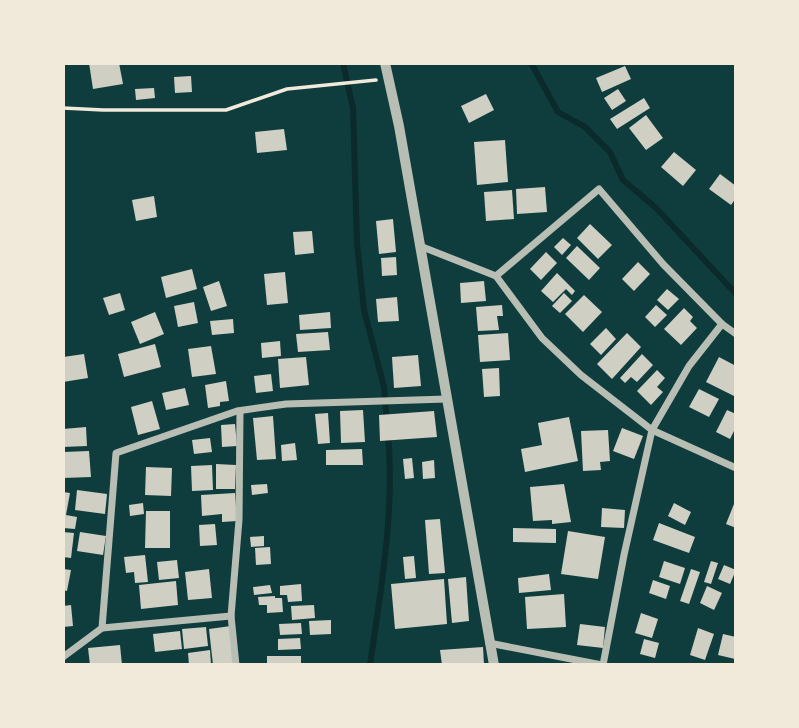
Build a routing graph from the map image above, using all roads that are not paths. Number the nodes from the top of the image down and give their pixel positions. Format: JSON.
{"nodes":[{"id":1,"x":385,"y":63,"type":"edge"},
{"id":2,"x":420,"y":246,"type":"junction"},
{"id":3,"x":496,"y":276,"type":"junction"},
{"id":4,"x":722,"y":324,"type":"junction"},
{"id":5,"x":736,"y":334,"type":"edge"},
{"id":6,"x":447,"y":400,"type":"junction"},
{"id":7,"x":240,"y":411,"type":"junction"},
{"id":8,"x":653,"y":430,"type":"junction"},
{"id":9,"x":736,"y":468,"type":"edge"},
{"id":10,"x":231,"y":616,"type":"junction"},
{"id":11,"x":102,"y":628,"type":"junction"},
{"id":12,"x":488,"y":643,"type":"junction"},
{"id":13,"x":63,"y":657,"type":"edge"},
{"id":14,"x":236,"y":665,"type":"edge"},
{"id":15,"x":494,"y":665,"type":"edge"},
{"id":16,"x":603,"y":665,"type":"edge"}],
"edges":[{"from":1,"to":2,"type":"street"},
{"from":2,"to":3,"type":"street"},
{"from":2,"to":6,"type":"street"},
{"from":3,"to":4,"type":"street"},
{"from":3,"to":8,"type":"street"},
{"from":4,"to":5,"type":"street"},
{"from":4,"to":8,"type":"street"},
{"from":6,"to":7,"type":"street"},
{"from":6,"to":12,"type":"street"},
{"from":7,"to":10,"type":"street"},
{"from":7,"to":11,"type":"street"},
{"from":8,"to":9,"type":"street"},
{"from":8,"to":16,"type":"street"},
{"from":10,"to":11,"type":"street"},
{"from":10,"to":14,"type":"street"},
{"from":11,"to":13,"type":"street"},
{"from":12,"to":15,"type":"street"},
{"from":12,"to":16,"type":"street"}]}
